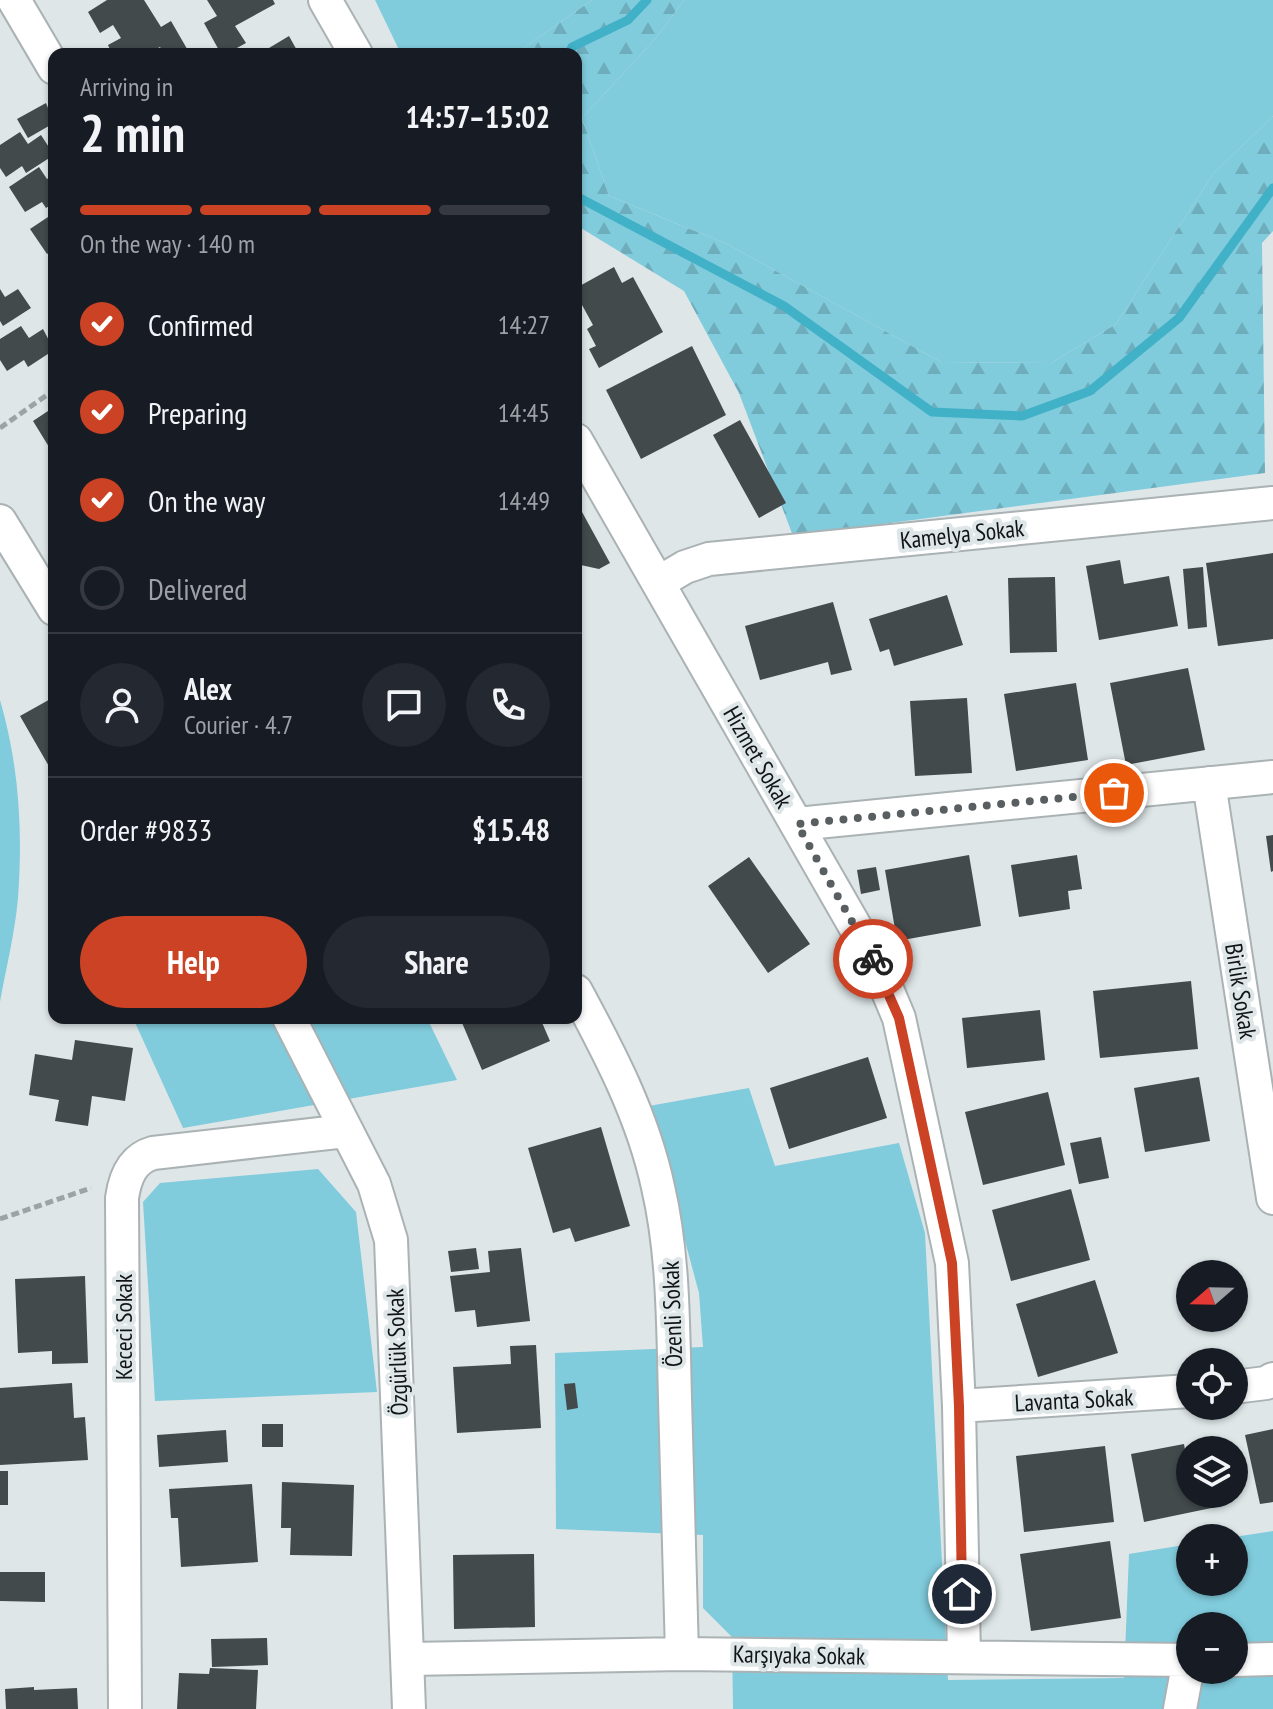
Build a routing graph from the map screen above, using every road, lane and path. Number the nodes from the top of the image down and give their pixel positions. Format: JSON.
{"nodes":[{"id":1,"x":14,"y":0,"type":"edge"},
{"id":2,"x":325,"y":0,"type":"edge"},
{"id":3,"x":353,"y":48,"type":"edge"},
{"id":4,"x":48,"y":58,"type":"edge"},
{"id":5,"x":48,"y":394,"type":"edge"},
{"id":6,"x":0,"y":428,"type":"edge"},
{"id":7,"x":582,"y":450,"type":"edge"},
{"id":8,"x":1273,"y":503,"type":"edge"},
{"id":9,"x":0,"y":521,"type":"edge"},
{"id":10,"x":658,"y":583,"type":"junction"},
{"id":11,"x":48,"y":599,"type":"edge"},
{"id":12,"x":1273,"y":777,"type":"edge"},
{"id":13,"x":1209,"y":783,"type":"junction"},
{"id":14,"x":797,"y":824,"type":"junction"},
{"id":15,"x":582,"y":1002,"type":"edge"},
{"id":16,"x":292,"y":1024,"type":"edge"},
{"id":17,"x":346,"y":1131,"type":"junction"},
{"id":18,"x":126,"y":1176,"type":"junction"},
{"id":19,"x":1273,"y":1198,"type":"edge"},
{"id":20,"x":0,"y":1219,"type":"edge"},
{"id":21,"x":1273,"y":1379,"type":"edge"},
{"id":22,"x":1248,"y":1385,"type":"edge"},
{"id":23,"x":1176,"y":1392,"type":"edge"},
{"id":24,"x":959,"y":1406,"type":"junction"},
{"id":25,"x":682,"y":1654,"type":"junction"},
{"id":26,"x":964,"y":1657,"type":"junction"},
{"id":27,"x":408,"y":1659,"type":"junction"},
{"id":28,"x":1273,"y":1659,"type":"edge"},
{"id":29,"x":1176,"y":1660,"type":"edge"},
{"id":30,"x":1248,"y":1660,"type":"edge"},
{"id":31,"x":1185,"y":1684,"type":"edge"},
{"id":32,"x":125,"y":1709,"type":"edge"},
{"id":33,"x":409,"y":1709,"type":"edge"},
{"id":34,"x":1180,"y":1709,"type":"edge"}],
"edges":[{"from":1,"to":4,"type":"street"},
{"from":2,"to":3,"type":"street"},
{"from":5,"to":6,"type":"path"},
{"from":7,"to":10,"type":"street","name":"Hizmet Sokak"},
{"from":8,"to":10,"type":"street","name":"Kamelya Sokak"},
{"from":9,"to":11,"type":"street"},
{"from":10,"to":14,"type":"street","name":"Hizmet Sokak"},
{"from":12,"to":13,"type":"street"},
{"from":13,"to":14,"type":"street"},
{"from":13,"to":19,"type":"street","name":"Birlik Sokak"},
{"from":14,"to":24,"type":"street","name":"Hizmet Sokak"},
{"from":15,"to":25,"type":"street","name":"Özenli Sokak"},
{"from":16,"to":17,"type":"street","name":"Özgürlük Sokak"},
{"from":17,"to":18,"type":"street"},
{"from":17,"to":27,"type":"street","name":"Özgürlük Sokak"},
{"from":18,"to":20,"type":"path"},
{"from":18,"to":32,"type":"street","name":"Kececi Sokak"},
{"from":21,"to":22,"type":"street"},
{"from":23,"to":24,"type":"street","name":"Lavanta Sokak"},
{"from":24,"to":26,"type":"street","name":"Hizmet Sokak"},
{"from":25,"to":26,"type":"street","name":"Karşıyaka Sokak"},
{"from":25,"to":27,"type":"street","name":"Karşıyaka Sokak"},
{"from":26,"to":29,"type":"street","name":"Karşıyaka Sokak"},
{"from":27,"to":33,"type":"street","name":"Özgürlük Sokak"},
{"from":28,"to":30,"type":"street"},
{"from":31,"to":34,"type":"street"}]}
